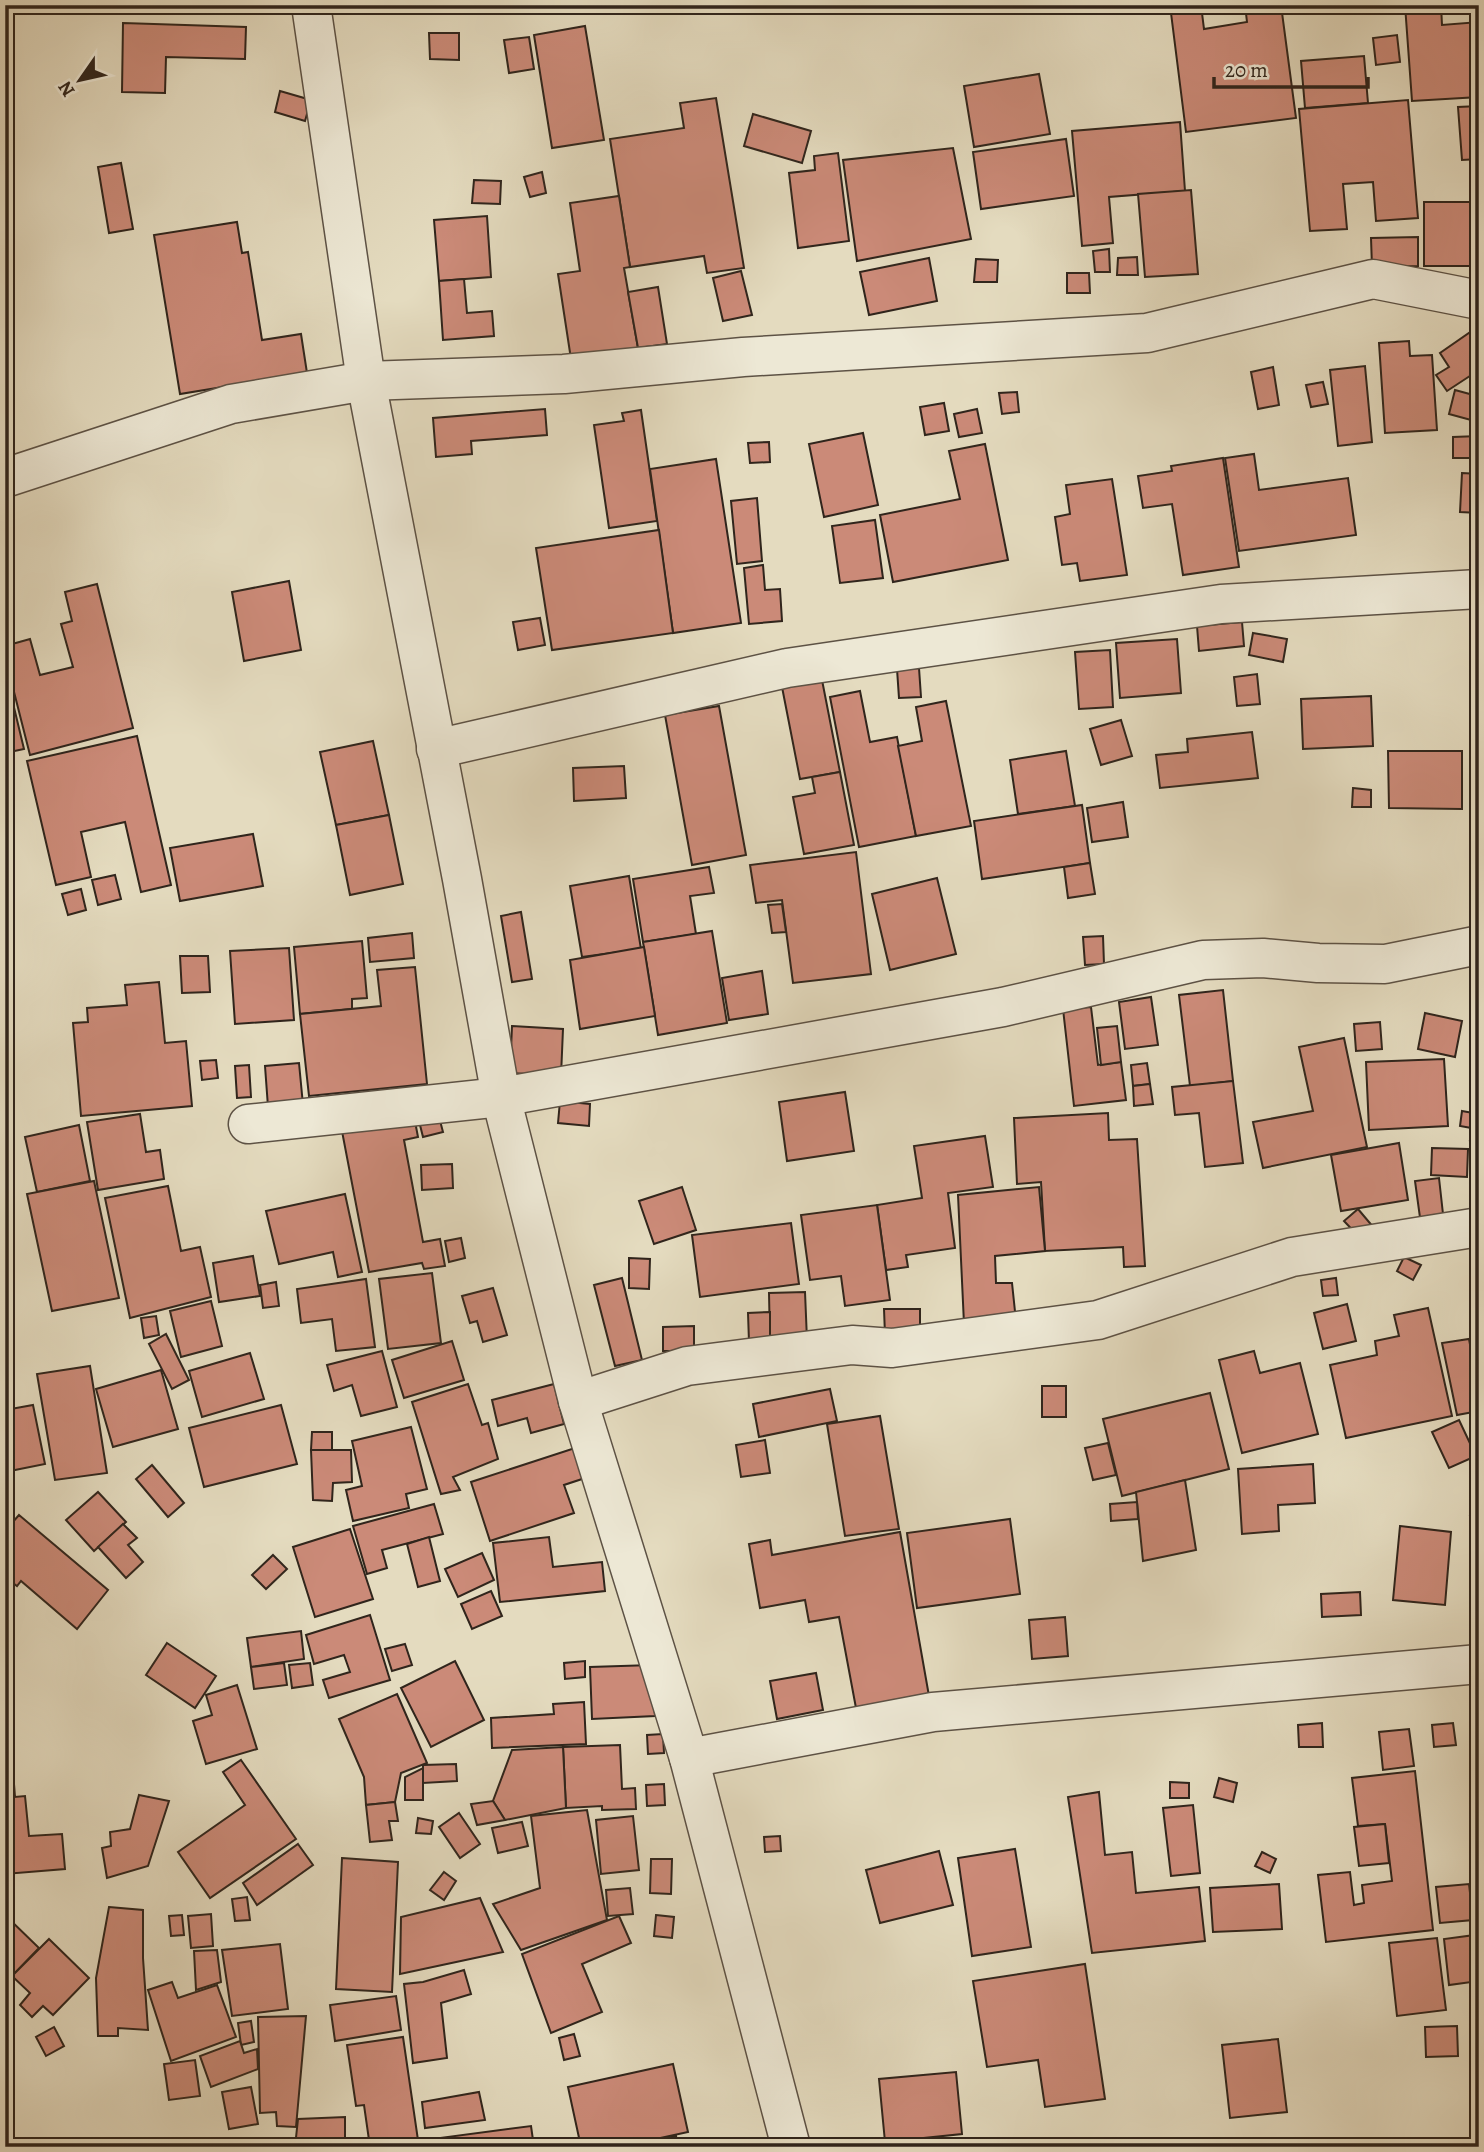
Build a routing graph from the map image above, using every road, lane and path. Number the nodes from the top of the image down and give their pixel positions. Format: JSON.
{"nodes":[{"id":1,"x":311,"y":5,"type":"edge"},
{"id":2,"x":1479,"y":300,"type":"edge"},
{"id":3,"x":366,"y":381,"type":"junction"},
{"id":4,"x":5,"y":478,"type":"edge"},
{"id":5,"x":1479,"y":589,"type":"edge"},
{"id":6,"x":436,"y":750,"type":"junction"},
{"id":7,"x":1479,"y":945,"type":"edge"},
{"id":8,"x":501,"y":1097,"type":"junction"},
{"id":9,"x":248,"y":1124,"type":"dead end"},
{"id":10,"x":1479,"y":1227,"type":"edge"},
{"id":11,"x":578,"y":1401,"type":"junction"},
{"id":12,"x":1479,"y":1664,"type":"edge"},
{"id":13,"x":689,"y":1758,"type":"junction"},
{"id":14,"x":791,"y":2147,"type":"edge"}],
"edges":[{"from":1,"to":3,"type":"street"},
{"from":2,"to":3,"type":"street"},
{"from":3,"to":4,"type":"street"},
{"from":3,"to":6,"type":"street"},
{"from":5,"to":6,"type":"street"},
{"from":6,"to":8,"type":"street"},
{"from":7,"to":8,"type":"street"},
{"from":8,"to":9,"type":"street"},
{"from":8,"to":11,"type":"street"},
{"from":10,"to":11,"type":"street"},
{"from":11,"to":13,"type":"street"},
{"from":12,"to":13,"type":"street"},
{"from":13,"to":14,"type":"street"}]}
